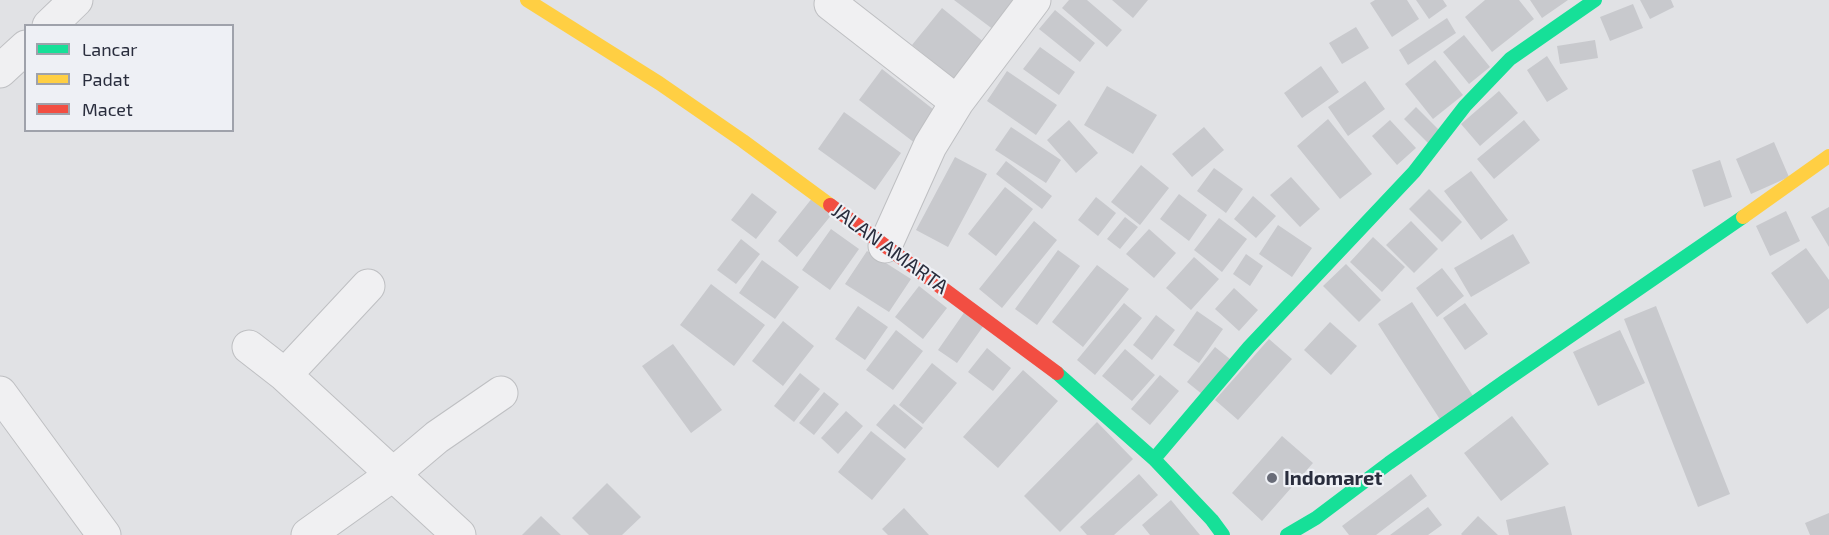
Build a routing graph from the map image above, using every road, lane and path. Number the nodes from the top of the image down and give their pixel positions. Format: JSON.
{"nodes":[{"id":1,"x":76,"y":0,"type":"edge"},
{"id":2,"x":1034,"y":0,"type":"edge"},
{"id":3,"x":1595,"y":0,"type":"edge"},
{"id":4,"x":540,"y":3,"type":"edge"},
{"id":5,"x":831,"y":4,"type":"dead end"},
{"id":6,"x":51,"y":24,"type":"edge"},
{"id":7,"x":24,"y":49,"type":"edge"},
{"id":8,"x":0,"y":71,"type":"edge"},
{"id":9,"x":957,"y":102,"type":"junction"},
{"id":10,"x":1829,"y":156,"type":"edge"},
{"id":11,"x":885,"y":246,"type":"junction"},
{"id":12,"x":368,"y":285,"type":"dead end"},
{"id":13,"x":249,"y":347,"type":"dead end"},
{"id":14,"x":285,"y":375,"type":"junction"},
{"id":15,"x":0,"y":393,"type":"edge"},
{"id":16,"x":501,"y":393,"type":"dead end"},
{"id":17,"x":1154,"y":459,"type":"junction"},
{"id":18,"x":392,"y":475,"type":"junction"},
{"id":19,"x":104,"y":535,"type":"edge"},
{"id":20,"x":308,"y":535,"type":"edge"},
{"id":21,"x":459,"y":535,"type":"edge"},
{"id":22,"x":1223,"y":535,"type":"edge"},
{"id":23,"x":1287,"y":535,"type":"edge"}],
"edges":[{"from":1,"to":6,"type":"street"},
{"from":2,"to":9,"type":"street"},
{"from":3,"to":17,"type":"street"},
{"from":4,"to":11,"type":"street","name":"JALAN AMARTA"},
{"from":5,"to":9,"type":"street"},
{"from":7,"to":8,"type":"street"},
{"from":9,"to":11,"type":"street"},
{"from":10,"to":23,"type":"street"},
{"from":11,"to":17,"type":"street","name":"JALAN AMARTA"},
{"from":12,"to":14,"type":"street"},
{"from":13,"to":14,"type":"street"},
{"from":14,"to":18,"type":"street"},
{"from":15,"to":19,"type":"street"},
{"from":16,"to":18,"type":"street"},
{"from":17,"to":22,"type":"street","name":"JALAN AMARTA"},
{"from":18,"to":20,"type":"street"},
{"from":18,"to":21,"type":"street"}]}
